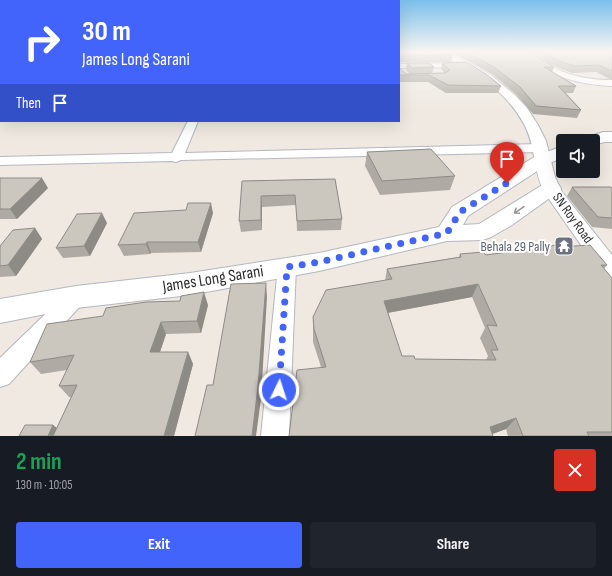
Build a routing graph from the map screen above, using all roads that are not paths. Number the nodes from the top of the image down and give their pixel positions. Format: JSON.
{"nodes":[{"id":1,"x":435,"y":71,"type":"edge"},
{"id":2,"x":477,"y":71,"type":"edge"},
{"id":3,"x":558,"y":71,"type":"edge"},
{"id":4,"x":438,"y":74,"type":"edge"},
{"id":5,"x":612,"y":83,"type":"edge"},
{"id":6,"x":193,"y":122,"type":"edge"},
{"id":7,"x":612,"y":137,"type":"edge"},
{"id":8,"x":600,"y":138,"type":"edge"},
{"id":9,"x":556,"y":152,"type":"edge"},
{"id":10,"x":542,"y":154,"type":"junction"},
{"id":11,"x":176,"y":158,"type":"junction"},
{"id":12,"x":0,"y":161,"type":"edge"},
{"id":13,"x":551,"y":188,"type":"junction"},
{"id":14,"x":447,"y":233,"type":"junction"},
{"id":15,"x":287,"y":267,"type":"junction"},
{"id":16,"x":612,"y":272,"type":"edge"},
{"id":17,"x":76,"y":297,"type":"junction"},
{"id":18,"x":0,"y":311,"type":"edge"},
{"id":19,"x":0,"y":375,"type":"edge"},
{"id":20,"x":275,"y":436,"type":"edge"}],
"edges":[{"from":1,"to":4,"type":"street"},
{"from":2,"to":10,"type":"street","name":"SN Roy Road"},
{"from":3,"to":5,"type":"street"},
{"from":6,"to":11,"type":"street"},
{"from":7,"to":8,"type":"main road"},
{"from":9,"to":10,"type":"main road"},
{"from":10,"to":11,"type":"street"},
{"from":10,"to":13,"type":"street","name":"SN Roy Road"},
{"from":10,"to":14,"type":"main road"},
{"from":11,"to":12,"type":"street"},
{"from":13,"to":14,"type":"main road","name":"James Long Sarani","one_way":true},
{"from":13,"to":16,"type":"street","name":"SN Roy Road"},
{"from":14,"to":15,"type":"main road","name":"James Long Sarani"},
{"from":15,"to":17,"type":"main road","name":"James Long Sarani"},
{"from":15,"to":20,"type":"street"},
{"from":17,"to":18,"type":"main road","name":"James Long Sarani"},
{"from":17,"to":19,"type":"street"}]}
